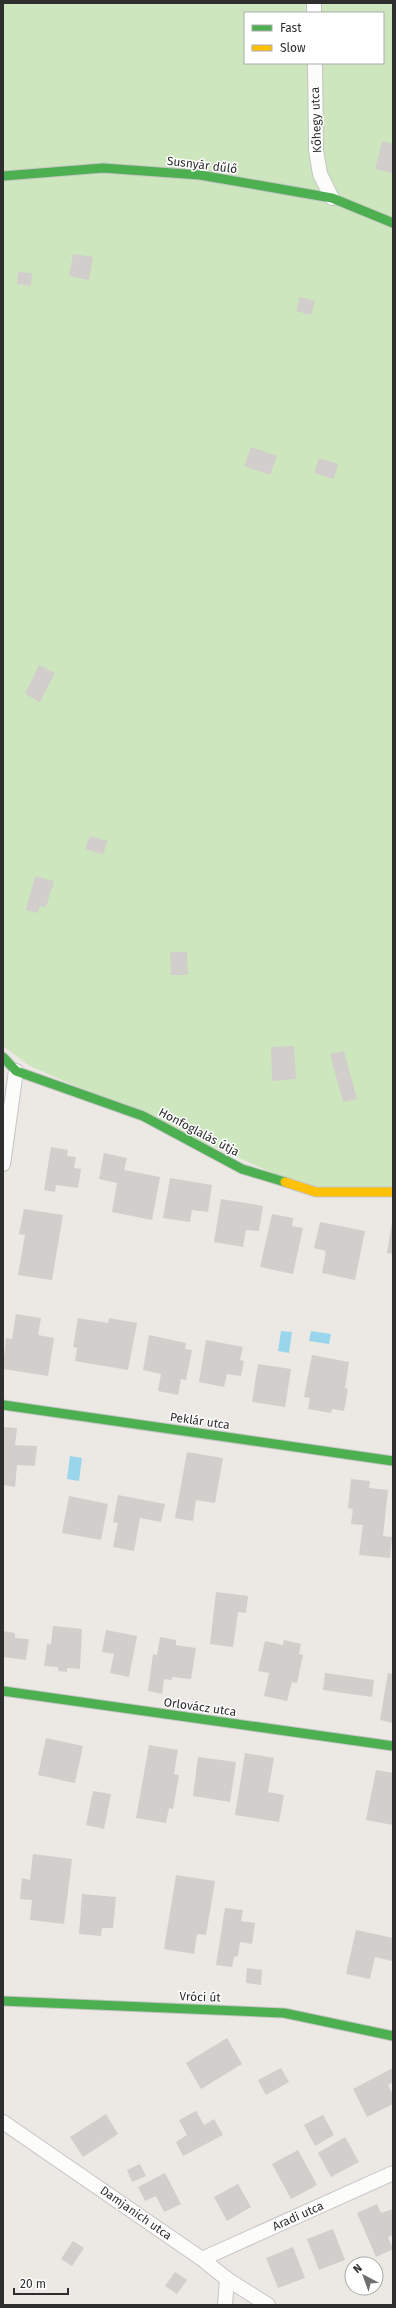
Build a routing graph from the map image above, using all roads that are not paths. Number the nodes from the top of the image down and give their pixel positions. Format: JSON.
{"nodes":[{"id":1,"x":315,"y":64,"type":"edge"},
{"id":2,"x":3,"y":176,"type":"edge"},
{"id":3,"x":332,"y":198,"type":"junction"},
{"id":4,"x":393,"y":223,"type":"edge"},
{"id":5,"x":3,"y":1058,"type":"edge"},
{"id":6,"x":16,"y":1071,"type":"junction"},
{"id":7,"x":3,"y":1164,"type":"edge"},
{"id":8,"x":393,"y":1192,"type":"edge"},
{"id":9,"x":3,"y":1405,"type":"edge"},
{"id":10,"x":393,"y":1461,"type":"edge"},
{"id":11,"x":3,"y":1691,"type":"edge"},
{"id":12,"x":393,"y":1746,"type":"edge"},
{"id":13,"x":3,"y":2001,"type":"edge"},
{"id":14,"x":393,"y":2036,"type":"edge"},
{"id":15,"x":3,"y":2122,"type":"edge"},
{"id":16,"x":393,"y":2173,"type":"edge"},
{"id":17,"x":202,"y":2259,"type":"junction"},
{"id":18,"x":227,"y":2279,"type":"junction"},
{"id":19,"x":225,"y":2305,"type":"edge"},
{"id":20,"x":268,"y":2305,"type":"edge"}],
"edges":[{"from":1,"to":3,"type":"street","name":"Kőhegy utca"},
{"from":2,"to":3,"type":"street","name":"Susnyár dűlő"},
{"from":3,"to":4,"type":"street","name":"Susnyár dűlő"},
{"from":5,"to":6,"type":"street","name":"Honfoglalás útja"},
{"from":6,"to":7,"type":"street"},
{"from":6,"to":8,"type":"street","name":"Honfoglalás útja"},
{"from":9,"to":10,"type":"street","name":"Peklár utca"},
{"from":11,"to":12,"type":"street","name":"Orlovácz utca"},
{"from":13,"to":14,"type":"street","name":"Vróci út"},
{"from":15,"to":17,"type":"street","name":"Damjanich utca"},
{"from":16,"to":17,"type":"street","name":"Aradi utca"},
{"from":17,"to":18,"type":"street","name":"Damjanich utca"},
{"from":18,"to":19,"type":"street"},
{"from":18,"to":20,"type":"street","name":"Damjanich utca"}]}
